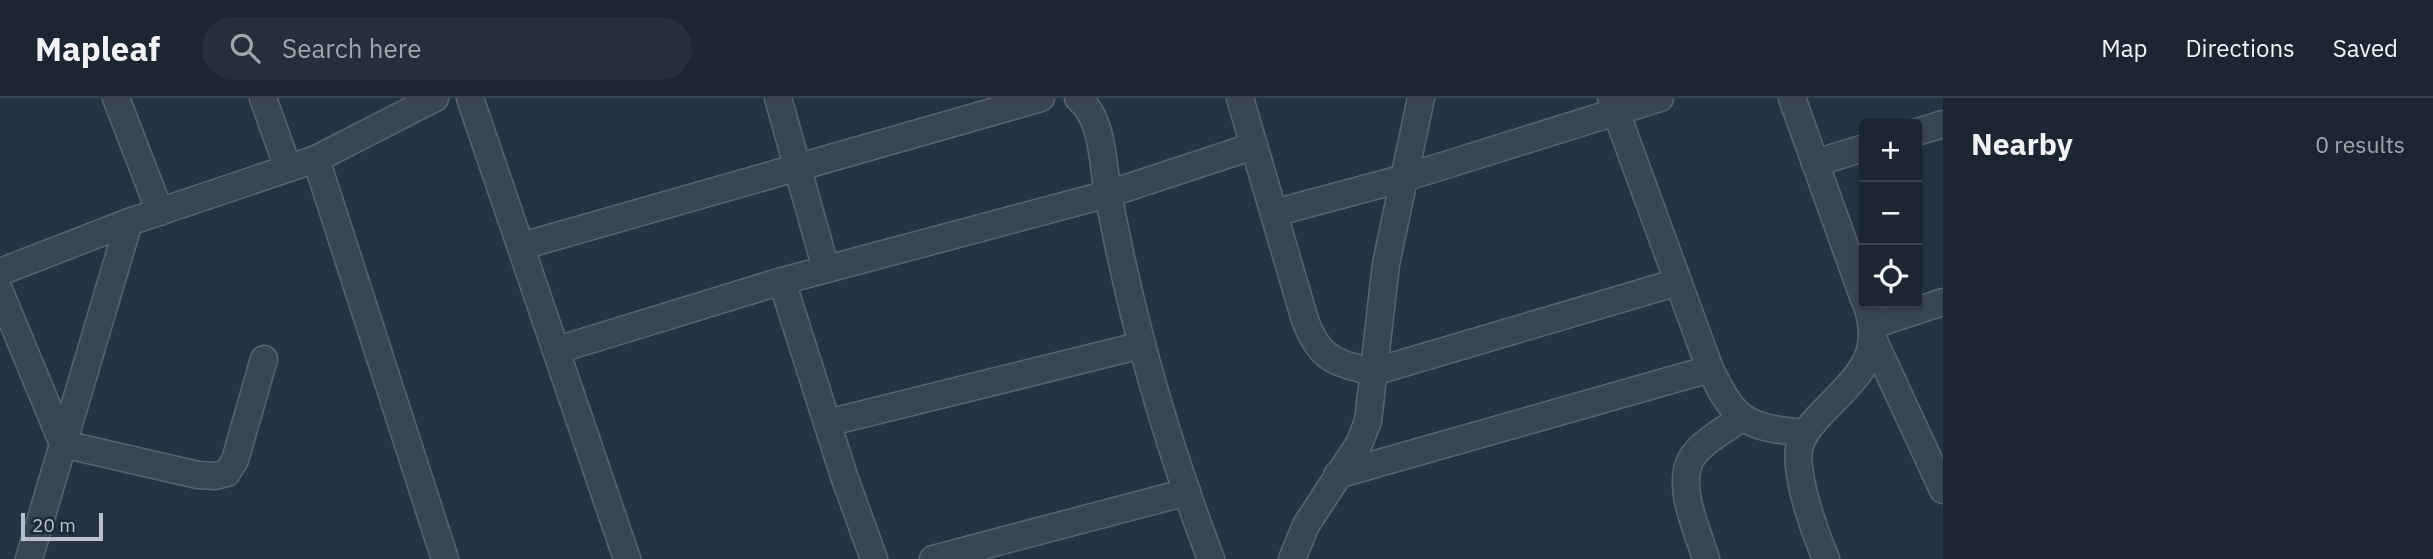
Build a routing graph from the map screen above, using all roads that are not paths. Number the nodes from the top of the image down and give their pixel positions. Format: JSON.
{"nodes":[{"id":1,"x":116,"y":98,"type":"edge"},
{"id":2,"x":263,"y":98,"type":"edge"},
{"id":3,"x":435,"y":98,"type":"edge"},
{"id":4,"x":470,"y":98,"type":"edge"},
{"id":5,"x":778,"y":98,"type":"edge"},
{"id":6,"x":1041,"y":98,"type":"edge"},
{"id":7,"x":1079,"y":98,"type":"edge"},
{"id":8,"x":1240,"y":98,"type":"edge"},
{"id":9,"x":1421,"y":98,"type":"edge"},
{"id":10,"x":1660,"y":98,"type":"edge"},
{"id":11,"x":1792,"y":98,"type":"edge"},
{"id":12,"x":1614,"y":105,"type":"edge"},
{"id":13,"x":1943,"y":124,"type":"edge"},
{"id":14,"x":1922,"y":130,"type":"edge"},
{"id":15,"x":1254,"y":146,"type":"junction"},
{"id":16,"x":1859,"y":150,"type":"edge"},
{"id":17,"x":316,"y":159,"type":"junction"},
{"id":18,"x":1815,"y":163,"type":"junction"},
{"id":19,"x":288,"y":168,"type":"junction"},
{"id":20,"x":798,"y":169,"type":"junction"},
{"id":21,"x":1401,"y":179,"type":"junction"},
{"id":22,"x":1108,"y":194,"type":"junction"},
{"id":23,"x":160,"y":212,"type":"junction"},
{"id":24,"x":1274,"y":214,"type":"junction"},
{"id":25,"x":130,"y":222,"type":"junction"},
{"id":26,"x":522,"y":247,"type":"junction"},
{"id":27,"x":826,"y":269,"type":"junction"},
{"id":28,"x":0,"y":272,"type":"edge"},
{"id":29,"x":782,"y":281,"type":"junction"},
{"id":30,"x":1678,"y":282,"type":"junction"},
{"id":31,"x":0,"y":292,"type":"edge"},
{"id":32,"x":1943,"y":302,"type":"edge"},
{"id":33,"x":1869,"y":317,"type":"edge"},
{"id":34,"x":1142,"y":345,"type":"junction"},
{"id":35,"x":557,"y":350,"type":"junction"},
{"id":36,"x":264,"y":359,"type":"dead end"},
{"id":37,"x":1710,"y":369,"type":"junction"},
{"id":38,"x":1373,"y":372,"type":"junction"},
{"id":39,"x":1741,"y":418,"type":"junction"},
{"id":40,"x":827,"y":423,"type":"junction"},
{"id":41,"x":1805,"y":433,"type":"junction"},
{"id":42,"x":63,"y":444,"type":"junction"},
{"id":43,"x":1337,"y":475,"type":"junction"},
{"id":44,"x":1943,"y":490,"type":"edge"},
{"id":45,"x":1188,"y":492,"type":"junction"},
{"id":46,"x":29,"y":559,"type":"edge"},
{"id":47,"x":445,"y":559,"type":"edge"},
{"id":48,"x":627,"y":559,"type":"edge"},
{"id":49,"x":874,"y":559,"type":"edge"},
{"id":50,"x":933,"y":559,"type":"edge"},
{"id":51,"x":1211,"y":559,"type":"edge"},
{"id":52,"x":1292,"y":559,"type":"edge"},
{"id":53,"x":1706,"y":559,"type":"edge"},
{"id":54,"x":1826,"y":559,"type":"edge"}],
"edges":[{"from":1,"to":23,"type":"street"},
{"from":2,"to":19,"type":"street"},
{"from":3,"to":17,"type":"street"},
{"from":4,"to":26,"type":"street"},
{"from":5,"to":20,"type":"street"},
{"from":6,"to":20,"type":"street"},
{"from":7,"to":22,"type":"street"},
{"from":8,"to":15,"type":"street"},
{"from":9,"to":21,"type":"street"},
{"from":10,"to":12,"type":"street"},
{"from":11,"to":18,"type":"street"},
{"from":12,"to":21,"type":"street"},
{"from":12,"to":30,"type":"street"},
{"from":13,"to":14,"type":"street"},
{"from":15,"to":22,"type":"street"},
{"from":15,"to":24,"type":"street"},
{"from":16,"to":18,"type":"street"},
{"from":17,"to":19,"type":"street"},
{"from":17,"to":47,"type":"street"},
{"from":18,"to":33,"type":"street"},
{"from":19,"to":23,"type":"street"},
{"from":20,"to":26,"type":"street"},
{"from":20,"to":27,"type":"street"},
{"from":21,"to":24,"type":"street"},
{"from":21,"to":38,"type":"street"},
{"from":22,"to":27,"type":"street"},
{"from":22,"to":34,"type":"street"},
{"from":23,"to":25,"type":"street"},
{"from":24,"to":38,"type":"street"},
{"from":25,"to":28,"type":"street"},
{"from":25,"to":42,"type":"street"},
{"from":26,"to":35,"type":"street"},
{"from":27,"to":29,"type":"street"},
{"from":29,"to":35,"type":"street"},
{"from":29,"to":40,"type":"street"},
{"from":30,"to":37,"type":"street"},
{"from":30,"to":38,"type":"street"},
{"from":31,"to":42,"type":"street"},
{"from":32,"to":33,"type":"street"},
{"from":33,"to":41,"type":"street"},
{"from":33,"to":44,"type":"street"},
{"from":34,"to":40,"type":"street"},
{"from":34,"to":45,"type":"street"},
{"from":35,"to":48,"type":"street"},
{"from":36,"to":42,"type":"street"},
{"from":37,"to":39,"type":"street"},
{"from":37,"to":43,"type":"street"},
{"from":38,"to":43,"type":"street"},
{"from":39,"to":41,"type":"street"},
{"from":39,"to":53,"type":"street"},
{"from":40,"to":49,"type":"street"},
{"from":41,"to":54,"type":"street"},
{"from":42,"to":46,"type":"street"},
{"from":43,"to":52,"type":"street"},
{"from":45,"to":50,"type":"street"},
{"from":45,"to":51,"type":"street"}]}
